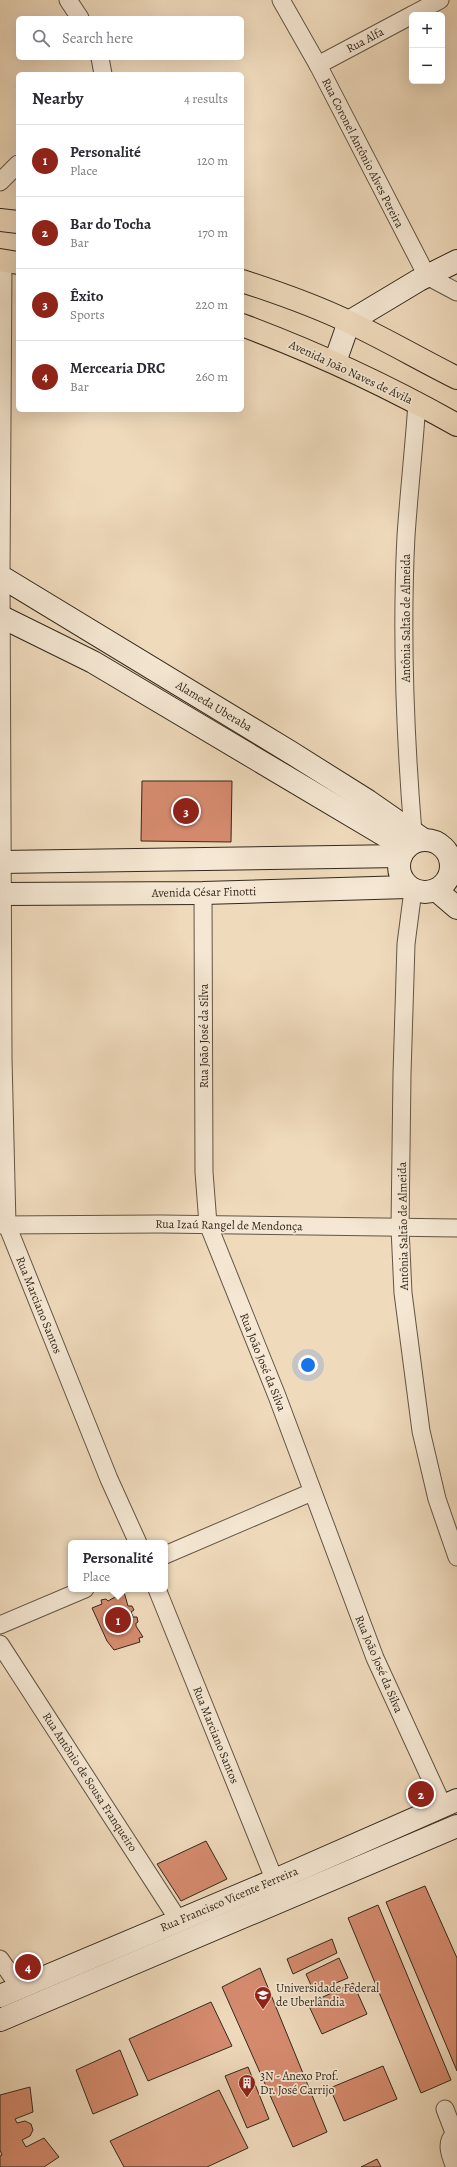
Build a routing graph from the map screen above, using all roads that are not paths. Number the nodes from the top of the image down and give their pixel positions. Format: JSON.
{"nodes":[{"id":1,"x":68,"y":0,"type":"edge"},
{"id":2,"x":281,"y":0,"type":"edge"},
{"id":3,"x":440,"y":0,"type":"edge"},
{"id":4,"x":418,"y":12,"type":"edge"},
{"id":5,"x":79,"y":16,"type":"edge"},
{"id":6,"x":409,"y":17,"type":"edge"},
{"id":7,"x":101,"y":60,"type":"edge"},
{"id":8,"x":318,"y":65,"type":"junction"},
{"id":9,"x":103,"y":72,"type":"edge"},
{"id":10,"x":16,"y":166,"type":"edge"},
{"id":11,"x":0,"y":182,"type":"edge"},
{"id":12,"x":0,"y":220,"type":"edge"},
{"id":13,"x":16,"y":222,"type":"edge"},
{"id":14,"x":7,"y":261,"type":"edge"},
{"id":15,"x":457,"y":261,"type":"edge"},
{"id":16,"x":427,"y":276,"type":"junction"},
{"id":17,"x":244,"y":282,"type":"edge"},
{"id":18,"x":457,"y":292,"type":"edge"},
{"id":19,"x":349,"y":322,"type":"junction"},
{"id":20,"x":244,"y":326,"type":"edge"},
{"id":21,"x":335,"y":362,"type":"junction"},
{"id":22,"x":457,"y":378,"type":"edge"},
{"id":23,"x":417,"y":403,"type":"junction"},
{"id":24,"x":457,"y":425,"type":"edge"},
{"id":25,"x":0,"y":576,"type":"edge"},
{"id":26,"x":1,"y":616,"type":"edge"},
{"id":27,"x":411,"y":844,"type":"junction"},
{"id":28,"x":1,"y":862,"type":"edge"},
{"id":29,"x":454,"y":865,"type":"edge"},
{"id":30,"x":411,"y":888,"type":"junction"},
{"id":31,"x":436,"y":890,"type":"junction"},
{"id":32,"x":203,"y":893,"type":"junction"},
{"id":33,"x":1,"y":894,"type":"edge"},
{"id":34,"x":457,"y":908,"type":"edge"},
{"id":35,"x":208,"y":1224,"type":"junction"},
{"id":36,"x":3,"y":1225,"type":"edge"},
{"id":37,"x":400,"y":1228,"type":"junction"},
{"id":38,"x":457,"y":1228,"type":"edge"},
{"id":39,"x":312,"y":1492,"type":"junction"},
{"id":40,"x":137,"y":1540,"type":"edge"},
{"id":41,"x":168,"y":1554,"type":"edge"},
{"id":42,"x":457,"y":1557,"type":"edge"},
{"id":43,"x":78,"y":1592,"type":"edge"},
{"id":44,"x":158,"y":1592,"type":"edge"},
{"id":45,"x":0,"y":1625,"type":"edge"},
{"id":46,"x":0,"y":1644,"type":"edge"},
{"id":47,"x":450,"y":1803,"type":"edge"},
{"id":48,"x":457,"y":1826,"type":"edge"},
{"id":49,"x":275,"y":1880,"type":"junction"},
{"id":50,"x":283,"y":1901,"type":"junction"},
{"id":51,"x":179,"y":1920,"type":"junction"},
{"id":52,"x":0,"y":1959,"type":"edge"},
{"id":53,"x":10,"y":1992,"type":"edge"},
{"id":54,"x":0,"y":2020,"type":"edge"},
{"id":55,"x":445,"y":2109,"type":"dead end"},
{"id":56,"x":456,"y":2134,"type":"edge"},
{"id":57,"x":455,"y":2167,"type":"edge"}],
"edges":[{"from":1,"to":5,"type":"street"},
{"from":2,"to":8,"type":"street","name":"Rua Coronel Antônio Alves Pereira"},
{"from":3,"to":4,"type":"street","name":"Rua Alfa"},
{"from":6,"to":8,"type":"street","name":"Rua Alfa"},
{"from":7,"to":9,"type":"street"},
{"from":8,"to":16,"type":"street","name":"Rua Coronel Antônio Alves Pereira"},
{"from":10,"to":11,"type":"street"},
{"from":12,"to":13,"type":"main road"},
{"from":14,"to":25,"type":"street","name":"Rua Marciano Santos"},
{"from":15,"to":16,"type":"main road"},
{"from":16,"to":18,"type":"street"},
{"from":16,"to":19,"type":"main road"},
{"from":17,"to":19,"type":"main road"},
{"from":19,"to":21,"type":"main road"},
{"from":19,"to":22,"type":"main road"},
{"from":20,"to":21,"type":"main road","name":"Avenida João Naves de Ávila"},
{"from":21,"to":23,"type":"main road","name":"Avenida João Naves de Ávila"},
{"from":23,"to":24,"type":"main road","name":"Avenida João Naves de Ávila"},
{"from":23,"to":27,"type":"street","name":"Antônia Saltão de Almeida"},
{"from":25,"to":26,"type":"street","name":"Rua Marciano Santos"},
{"from":25,"to":27,"type":"main road","name":"Alameda Uberaba"},
{"from":26,"to":27,"type":"main road","name":"Alameda Uberaba"},
{"from":26,"to":28,"type":"street","name":"Rua Marciano Santos"},
{"from":27,"to":28,"type":"main road"},
{"from":27,"to":29,"type":"main road","name":"Alameda Uberaba"},
{"from":27,"to":30,"type":"main road"},
{"from":28,"to":33,"type":"street","name":"Rua Marciano Santos"},
{"from":29,"to":31,"type":"main road","name":"Alameda Uberaba"},
{"from":30,"to":31,"type":"main road"},
{"from":30,"to":32,"type":"main road","name":"Avenida César Finotti"},
{"from":30,"to":37,"type":"street","name":"Antônia Saltão de Almeida"},
{"from":31,"to":34,"type":"main road"},
{"from":32,"to":33,"type":"main road","name":"Avenida César Finotti"},
{"from":32,"to":35,"type":"street","name":"Rua João José da Silva"},
{"from":33,"to":36,"type":"street","name":"Rua Marciano Santos"},
{"from":35,"to":36,"type":"street","name":"Rua Izaú Rangel de Mendonça"},
{"from":35,"to":37,"type":"street","name":"Rua Izaú Rangel de Mendonça"},
{"from":35,"to":39,"type":"street","name":"Rua João José da Silva"},
{"from":36,"to":40,"type":"street","name":"Rua Marciano Santos"},
{"from":37,"to":38,"type":"street","name":"Rua Izaú Rangel de Mendonça"},
{"from":37,"to":42,"type":"street","name":"Antônia Saltão de Almeida"},
{"from":39,"to":41,"type":"street"},
{"from":39,"to":47,"type":"street","name":"Rua João José da Silva"},
{"from":43,"to":45,"type":"street"},
{"from":44,"to":49,"type":"street","name":"Rua Marciano Santos"},
{"from":46,"to":51,"type":"street","name":"Rua Antônio de Sousa Franqueiro"},
{"from":47,"to":49,"type":"main road","name":"Rua Francisco Vicente Ferreira"},
{"from":48,"to":50,"type":"main road","name":"Rua Francisco Vicente Ferreira"},
{"from":49,"to":50,"type":"street","name":"Rua Marciano Santos"},
{"from":49,"to":51,"type":"main road","name":"Rua Francisco Vicente Ferreira"},
{"from":50,"to":54,"type":"main road","name":"Rua Francisco Vicente Ferreira"},
{"from":51,"to":53,"type":"main road","name":"Rua Francisco Vicente Ferreira"},
{"from":52,"to":53,"type":"street"},
{"from":55,"to":56,"type":"street"},
{"from":56,"to":57,"type":"street"}]}
